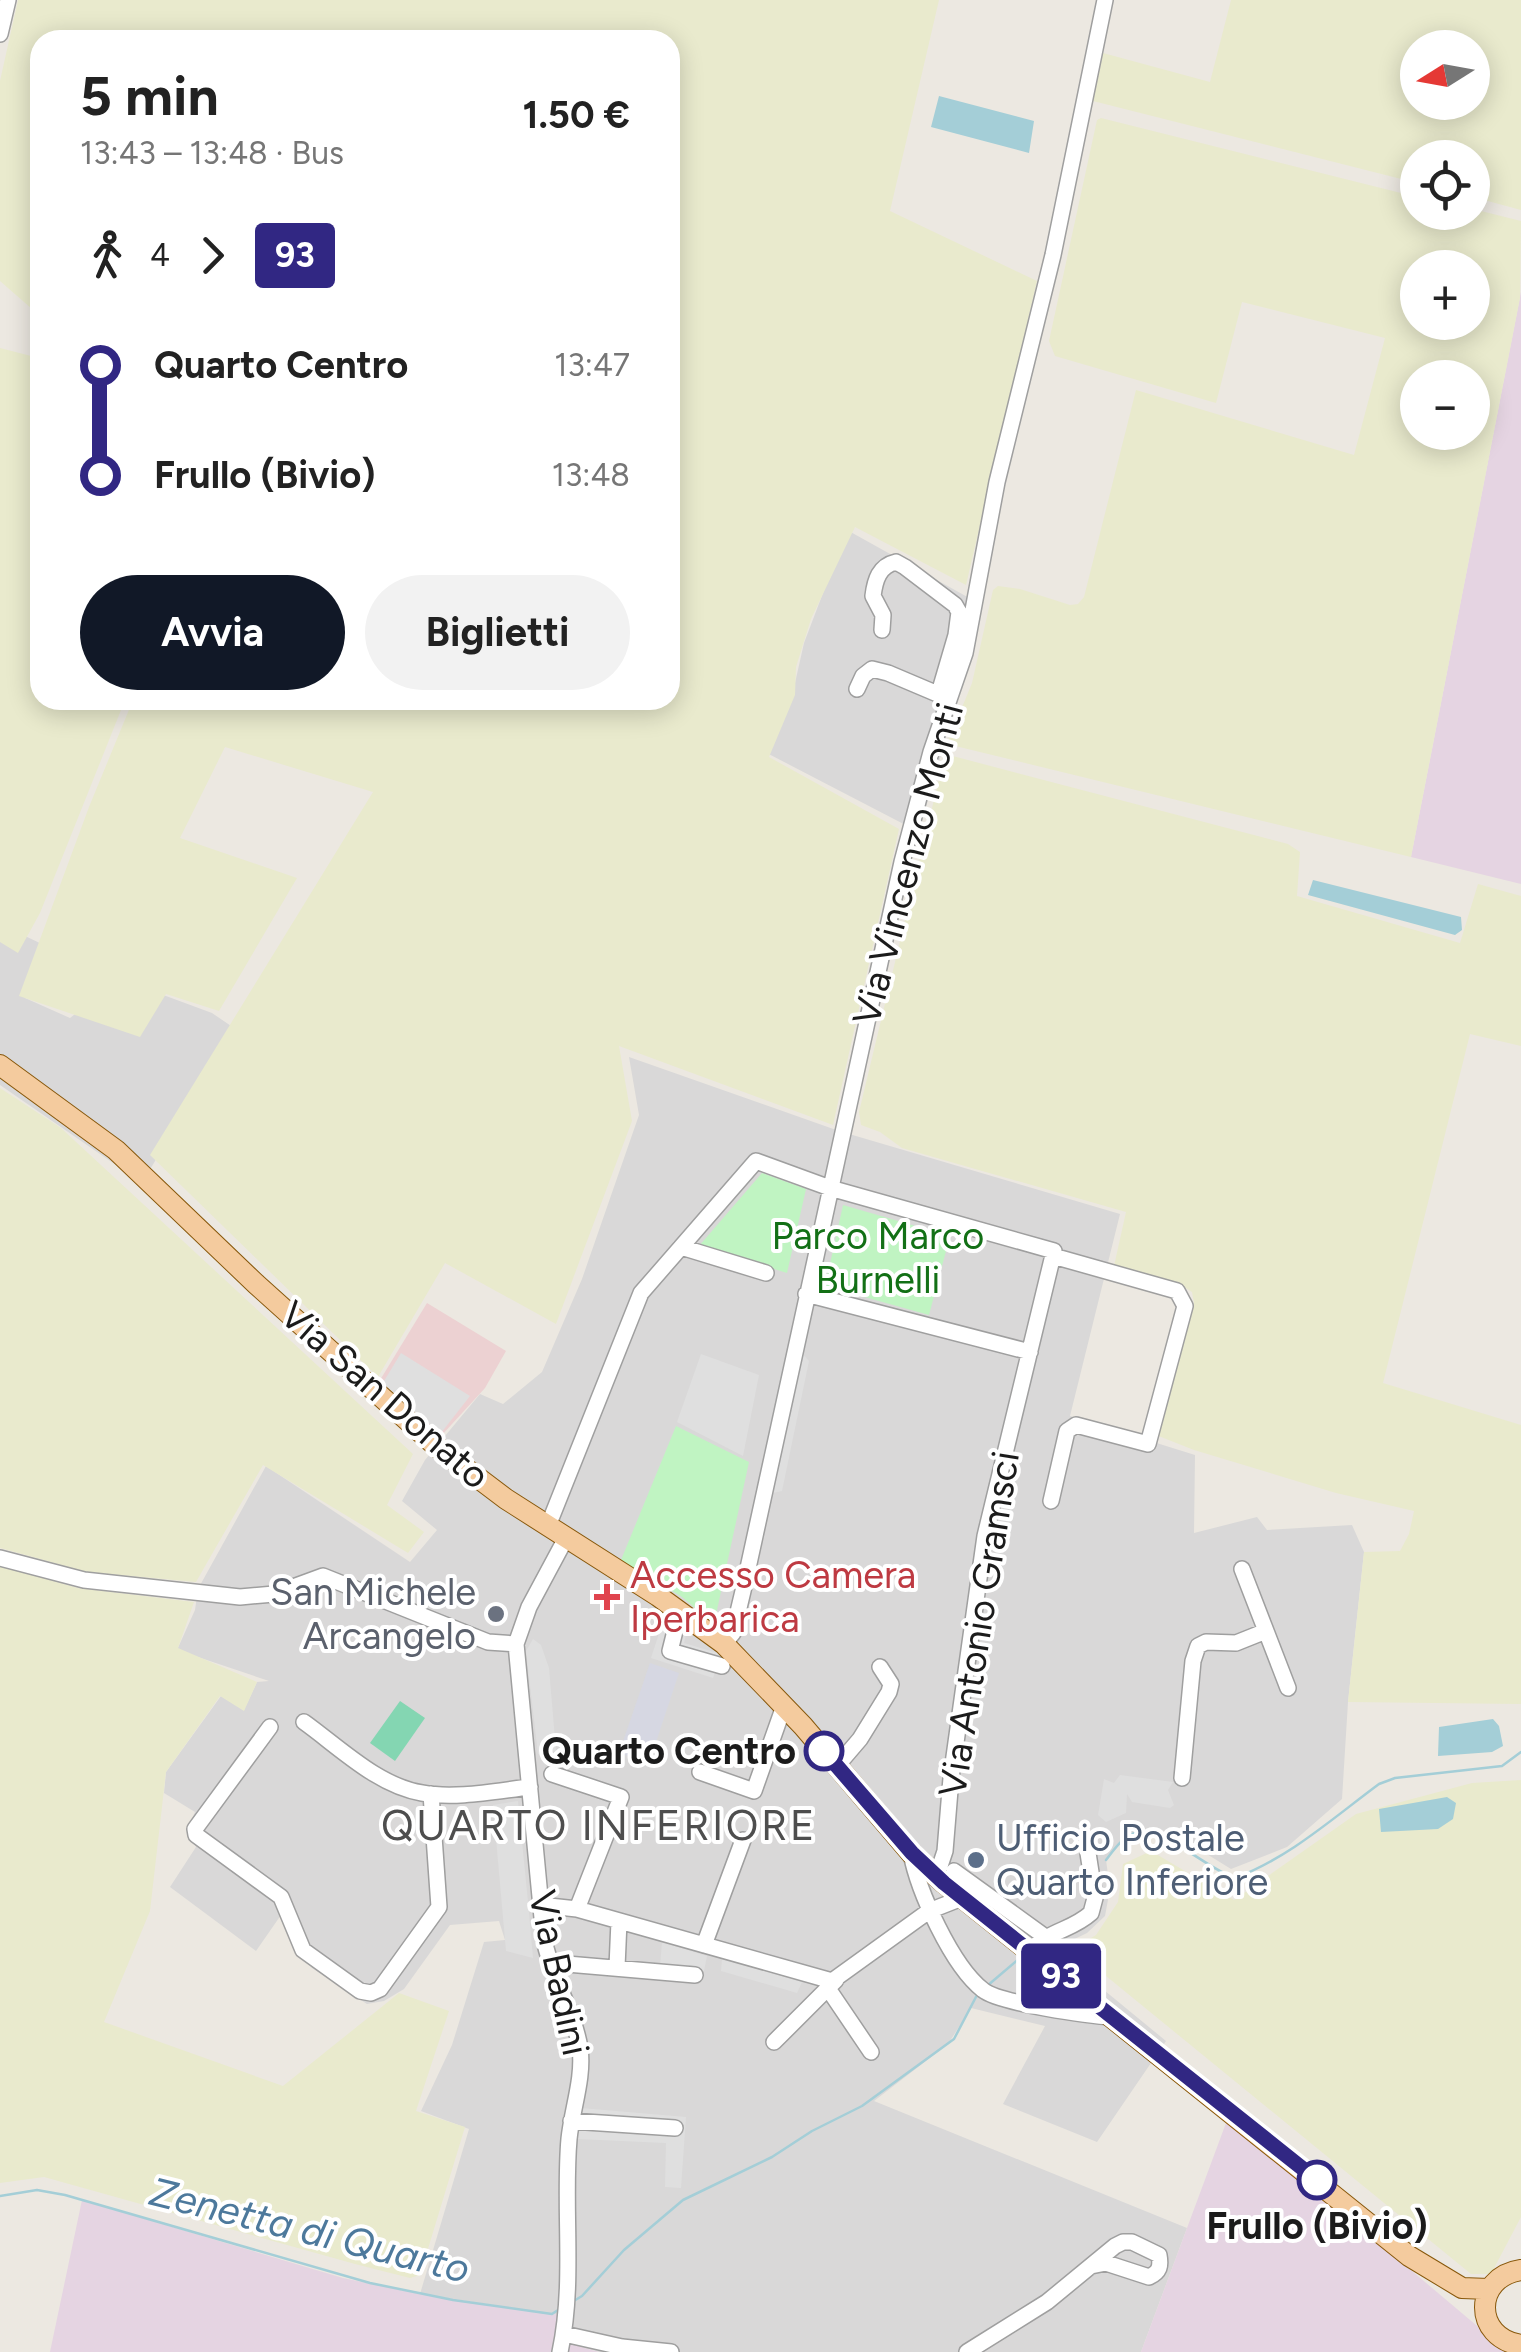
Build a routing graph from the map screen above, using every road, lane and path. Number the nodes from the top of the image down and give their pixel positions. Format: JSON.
{"nodes":[{"id":1,"x":8,"y":0,"type":"edge"},
{"id":2,"x":1105,"y":0,"type":"edge"},
{"id":3,"x":0,"y":34,"type":"edge"},
{"id":4,"x":882,"y":630,"type":"dead end"},
{"id":5,"x":954,"y":665,"type":"junction"},
{"id":6,"x":857,"y":688,"type":"dead end"},
{"id":7,"x":944,"y":696,"type":"junction"},
{"id":8,"x":0,"y":1066,"type":"edge"},
{"id":9,"x":830,"y":1188,"type":"junction"},
{"id":10,"x":680,"y":1247,"type":"junction"},
{"id":11,"x":1053,"y":1256,"type":"junction"},
{"id":12,"x":766,"y":1273,"type":"dead end"},
{"id":13,"x":806,"y":1294,"type":"junction"},
{"id":14,"x":1030,"y":1352,"type":"junction"},
{"id":15,"x":1051,"y":1501,"type":"dead end"},
{"id":16,"x":548,"y":1526,"type":"junction"},
{"id":17,"x":566,"y":1538,"type":"junction"},
{"id":18,"x":0,"y":1558,"type":"edge"},
{"id":19,"x":1242,"y":1569,"type":"dead end"},
{"id":20,"x":680,"y":1611,"type":"junction"},
{"id":21,"x":1266,"y":1631,"type":"junction"},
{"id":22,"x":516,"y":1644,"type":"junction"},
{"id":23,"x":724,"y":1644,"type":"junction"},
{"id":24,"x":722,"y":1666,"type":"dead end"},
{"id":25,"x":880,"y":1668,"type":"dead end"},
{"id":26,"x":1288,"y":1688,"type":"dead end"},
{"id":27,"x":784,"y":1706,"type":"junction"},
{"id":28,"x":304,"y":1722,"type":"dead end"},
{"id":29,"x":270,"y":1727,"type":"dead end"},
{"id":30,"x":836,"y":1766,"type":"junction"},
{"id":31,"x":700,"y":1772,"type":"dead end"},
{"id":32,"x":552,"y":1774,"type":"dead end"},
{"id":33,"x":1182,"y":1778,"type":"dead end"},
{"id":34,"x":530,"y":1787,"type":"junction"},
{"id":35,"x":430,"y":1794,"type":"junction"},
{"id":36,"x":744,"y":1840,"type":"dead end"},
{"id":37,"x":1088,"y":1854,"type":"dead end"},
{"id":38,"x":933,"y":1868,"type":"junction"},
{"id":39,"x":962,"y":1898,"type":"junction"},
{"id":40,"x":540,"y":1905,"type":"junction"},
{"id":41,"x":576,"y":1909,"type":"junction"},
{"id":42,"x":930,"y":1911,"type":"junction"},
{"id":43,"x":619,"y":1921,"type":"junction"},
{"id":44,"x":1037,"y":1944,"type":"junction"},
{"id":45,"x":704,"y":1945,"type":"junction"},
{"id":46,"x":567,"y":1964,"type":"dead end"},
{"id":47,"x":616,"y":1968,"type":"junction"},
{"id":48,"x":695,"y":1975,"type":"dead end"},
{"id":49,"x":832,"y":1985,"type":"junction"},
{"id":50,"x":1112,"y":2018,"type":"junction"},
{"id":51,"x":774,"y":2042,"type":"dead end"},
{"id":52,"x":871,"y":2052,"type":"dead end"},
{"id":53,"x":571,"y":2121,"type":"junction"},
{"id":54,"x":675,"y":2128,"type":"dead end"},
{"id":55,"x":1090,"y":2266,"type":"dead end"},
{"id":56,"x":1518,"y":2266,"type":"edge"},
{"id":57,"x":1431,"y":2271,"type":"junction"},
{"id":58,"x":1489,"y":2289,"type":"junction"},
{"id":59,"x":1486,"y":2319,"type":"junction"},
{"id":60,"x":564,"y":2334,"type":"junction"},
{"id":61,"x":1518,"y":2347,"type":"edge"},
{"id":62,"x":560,"y":2352,"type":"edge"},
{"id":63,"x":671,"y":2352,"type":"edge"},
{"id":64,"x":967,"y":2352,"type":"edge"}],
"edges":[{"from":1,"to":3,"type":"street"},
{"from":2,"to":5,"type":"street","name":"Via Vincenzo Monti"},
{"from":4,"to":5,"type":"street"},
{"from":5,"to":7,"type":"street","name":"Via Vincenzo Monti"},
{"from":6,"to":7,"type":"street"},
{"from":7,"to":9,"type":"street","name":"Via Vincenzo Monti"},
{"from":8,"to":16,"type":"main road","name":"Via San Donato"},
{"from":9,"to":10,"type":"street","name":"Via Antonio Gramsci"},
{"from":9,"to":11,"type":"street","name":"Via Antonio Gramsci"},
{"from":9,"to":13,"type":"street","name":"Via Vincenzo Monti"},
{"from":10,"to":12,"type":"street"},
{"from":10,"to":16,"type":"street"},
{"from":11,"to":14,"type":"street","name":"Via Antonio Gramsci"},
{"from":11,"to":15,"type":"street","name":"Via Antonio Gramsci"},
{"from":13,"to":14,"type":"street"},
{"from":13,"to":23,"type":"street","name":"Via Vincenzo Monti"},
{"from":14,"to":38,"type":"street","name":"Via Antonio Gramsci"},
{"from":16,"to":17,"type":"main road","name":"Via San Donato"},
{"from":17,"to":20,"type":"main road","name":"Via San Donato"},
{"from":17,"to":22,"type":"street","name":"Via Badini"},
{"from":18,"to":22,"type":"street"},
{"from":19,"to":21,"type":"street"},
{"from":20,"to":23,"type":"main road","name":"Via San Donato"},
{"from":20,"to":24,"type":"street"},
{"from":21,"to":26,"type":"street"},
{"from":21,"to":33,"type":"street"},
{"from":22,"to":34,"type":"street","name":"Via Badini"},
{"from":23,"to":27,"type":"main road","name":"Via San Donato"},
{"from":25,"to":30,"type":"street"},
{"from":27,"to":30,"type":"main road","name":"Via San Donato"},
{"from":27,"to":31,"type":"street"},
{"from":28,"to":35,"type":"street"},
{"from":29,"to":35,"type":"street"},
{"from":30,"to":38,"type":"main road","name":"Via San Donato"},
{"from":32,"to":41,"type":"street"},
{"from":34,"to":35,"type":"street"},
{"from":34,"to":40,"type":"street","name":"Via Badini"},
{"from":36,"to":45,"type":"street"},
{"from":37,"to":44,"type":"street"},
{"from":38,"to":39,"type":"main road","name":"Via San Donato"},
{"from":38,"to":42,"type":"street","name":"Via Antonio Gramsci"},
{"from":38,"to":42,"type":"street","name":"Via San Donato"},
{"from":38,"to":44,"type":"street"},
{"from":39,"to":42,"type":"street"},
{"from":39,"to":44,"type":"main road","name":"Via San Donato"},
{"from":40,"to":41,"type":"street"},
{"from":40,"to":53,"type":"street","name":"Via Badini"},
{"from":41,"to":43,"type":"street"},
{"from":42,"to":49,"type":"street"},
{"from":42,"to":50,"type":"street","name":"Via San Donato"},
{"from":43,"to":45,"type":"street"},
{"from":43,"to":47,"type":"street"},
{"from":44,"to":50,"type":"main road","name":"Via San Donato"},
{"from":45,"to":49,"type":"street"},
{"from":46,"to":47,"type":"street"},
{"from":47,"to":48,"type":"street"},
{"from":49,"to":51,"type":"street"},
{"from":49,"to":52,"type":"street"},
{"from":50,"to":57,"type":"main road","name":"Via San Donato"},
{"from":53,"to":54,"type":"street"},
{"from":53,"to":60,"type":"street","name":"Via Badini"},
{"from":55,"to":64,"type":"street"},
{"from":56,"to":58,"type":"main road"},
{"from":57,"to":58,"type":"main road","name":"Via San Donato"},
{"from":57,"to":59,"type":"main road","name":"Via San Donato"},
{"from":58,"to":59,"type":"main road"},
{"from":59,"to":61,"type":"main road","name":"Via San Donato"},
{"from":60,"to":62,"type":"street","name":"Via Badini"},
{"from":60,"to":63,"type":"street"}]}
